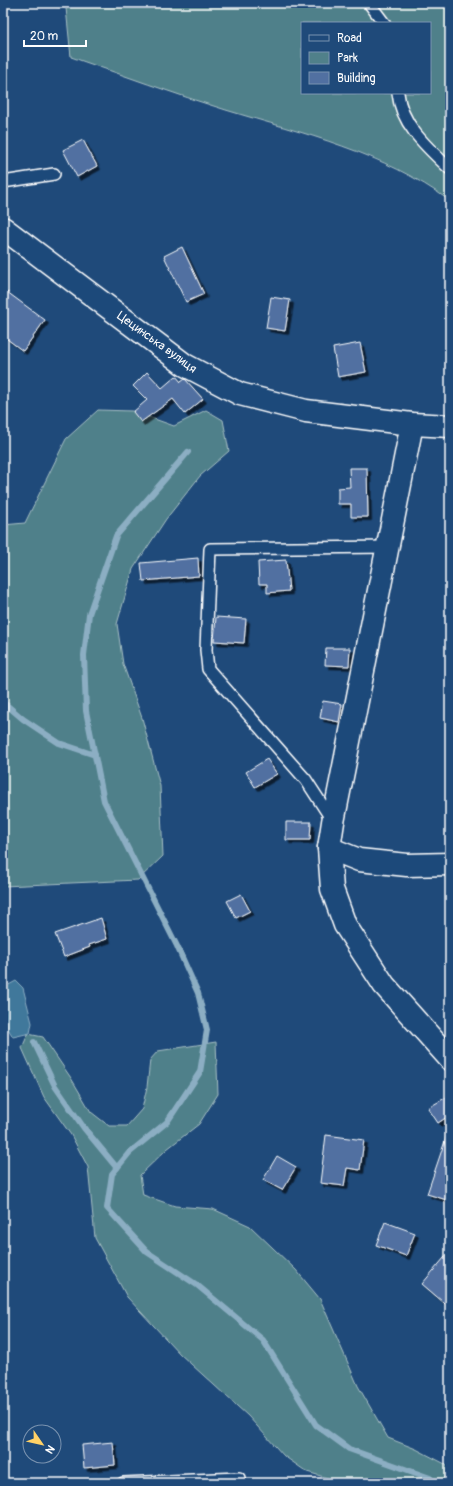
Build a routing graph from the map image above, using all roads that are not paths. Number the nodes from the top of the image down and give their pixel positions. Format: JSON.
{"nodes":[{"id":1,"x":369,"y":3,"type":"edge"},
{"id":2,"x":383,"y":22,"type":"edge"},
{"id":3,"x":398,"y":94,"type":"edge"},
{"id":4,"x":450,"y":170,"type":"edge"},
{"id":5,"x":54,"y":174,"type":"dead end"},
{"id":6,"x":3,"y":182,"type":"edge"},
{"id":7,"x":3,"y":228,"type":"edge"},
{"id":8,"x":412,"y":424,"type":"junction"},
{"id":9,"x":450,"y":426,"type":"edge"},
{"id":10,"x":389,"y":547,"type":"junction"},
{"id":11,"x":333,"y":822,"type":"junction"},
{"id":12,"x":329,"y":848,"type":"junction"},
{"id":13,"x":450,"y":864,"type":"edge"},
{"id":14,"x":450,"y":1059,"type":"edge"},
{"id":15,"x":239,"y":1478,"type":"dead end"},
{"id":16,"x":124,"y":1483,"type":"edge"}],
"edges":[{"from":1,"to":2,"type":"lane"},
{"from":3,"to":4,"type":"lane"},
{"from":5,"to":6,"type":"lane"},
{"from":7,"to":8,"type":"street","name":"Цецинська вулиця"},
{"from":8,"to":9,"type":"street","name":"Цецинська вулиця"},
{"from":8,"to":10,"type":"street"},
{"from":10,"to":11,"type":"street"},
{"from":10,"to":11,"type":"lane"},
{"from":11,"to":12,"type":"street"},
{"from":12,"to":13,"type":"street"},
{"from":12,"to":14,"type":"street"},
{"from":15,"to":16,"type":"lane"}]}
